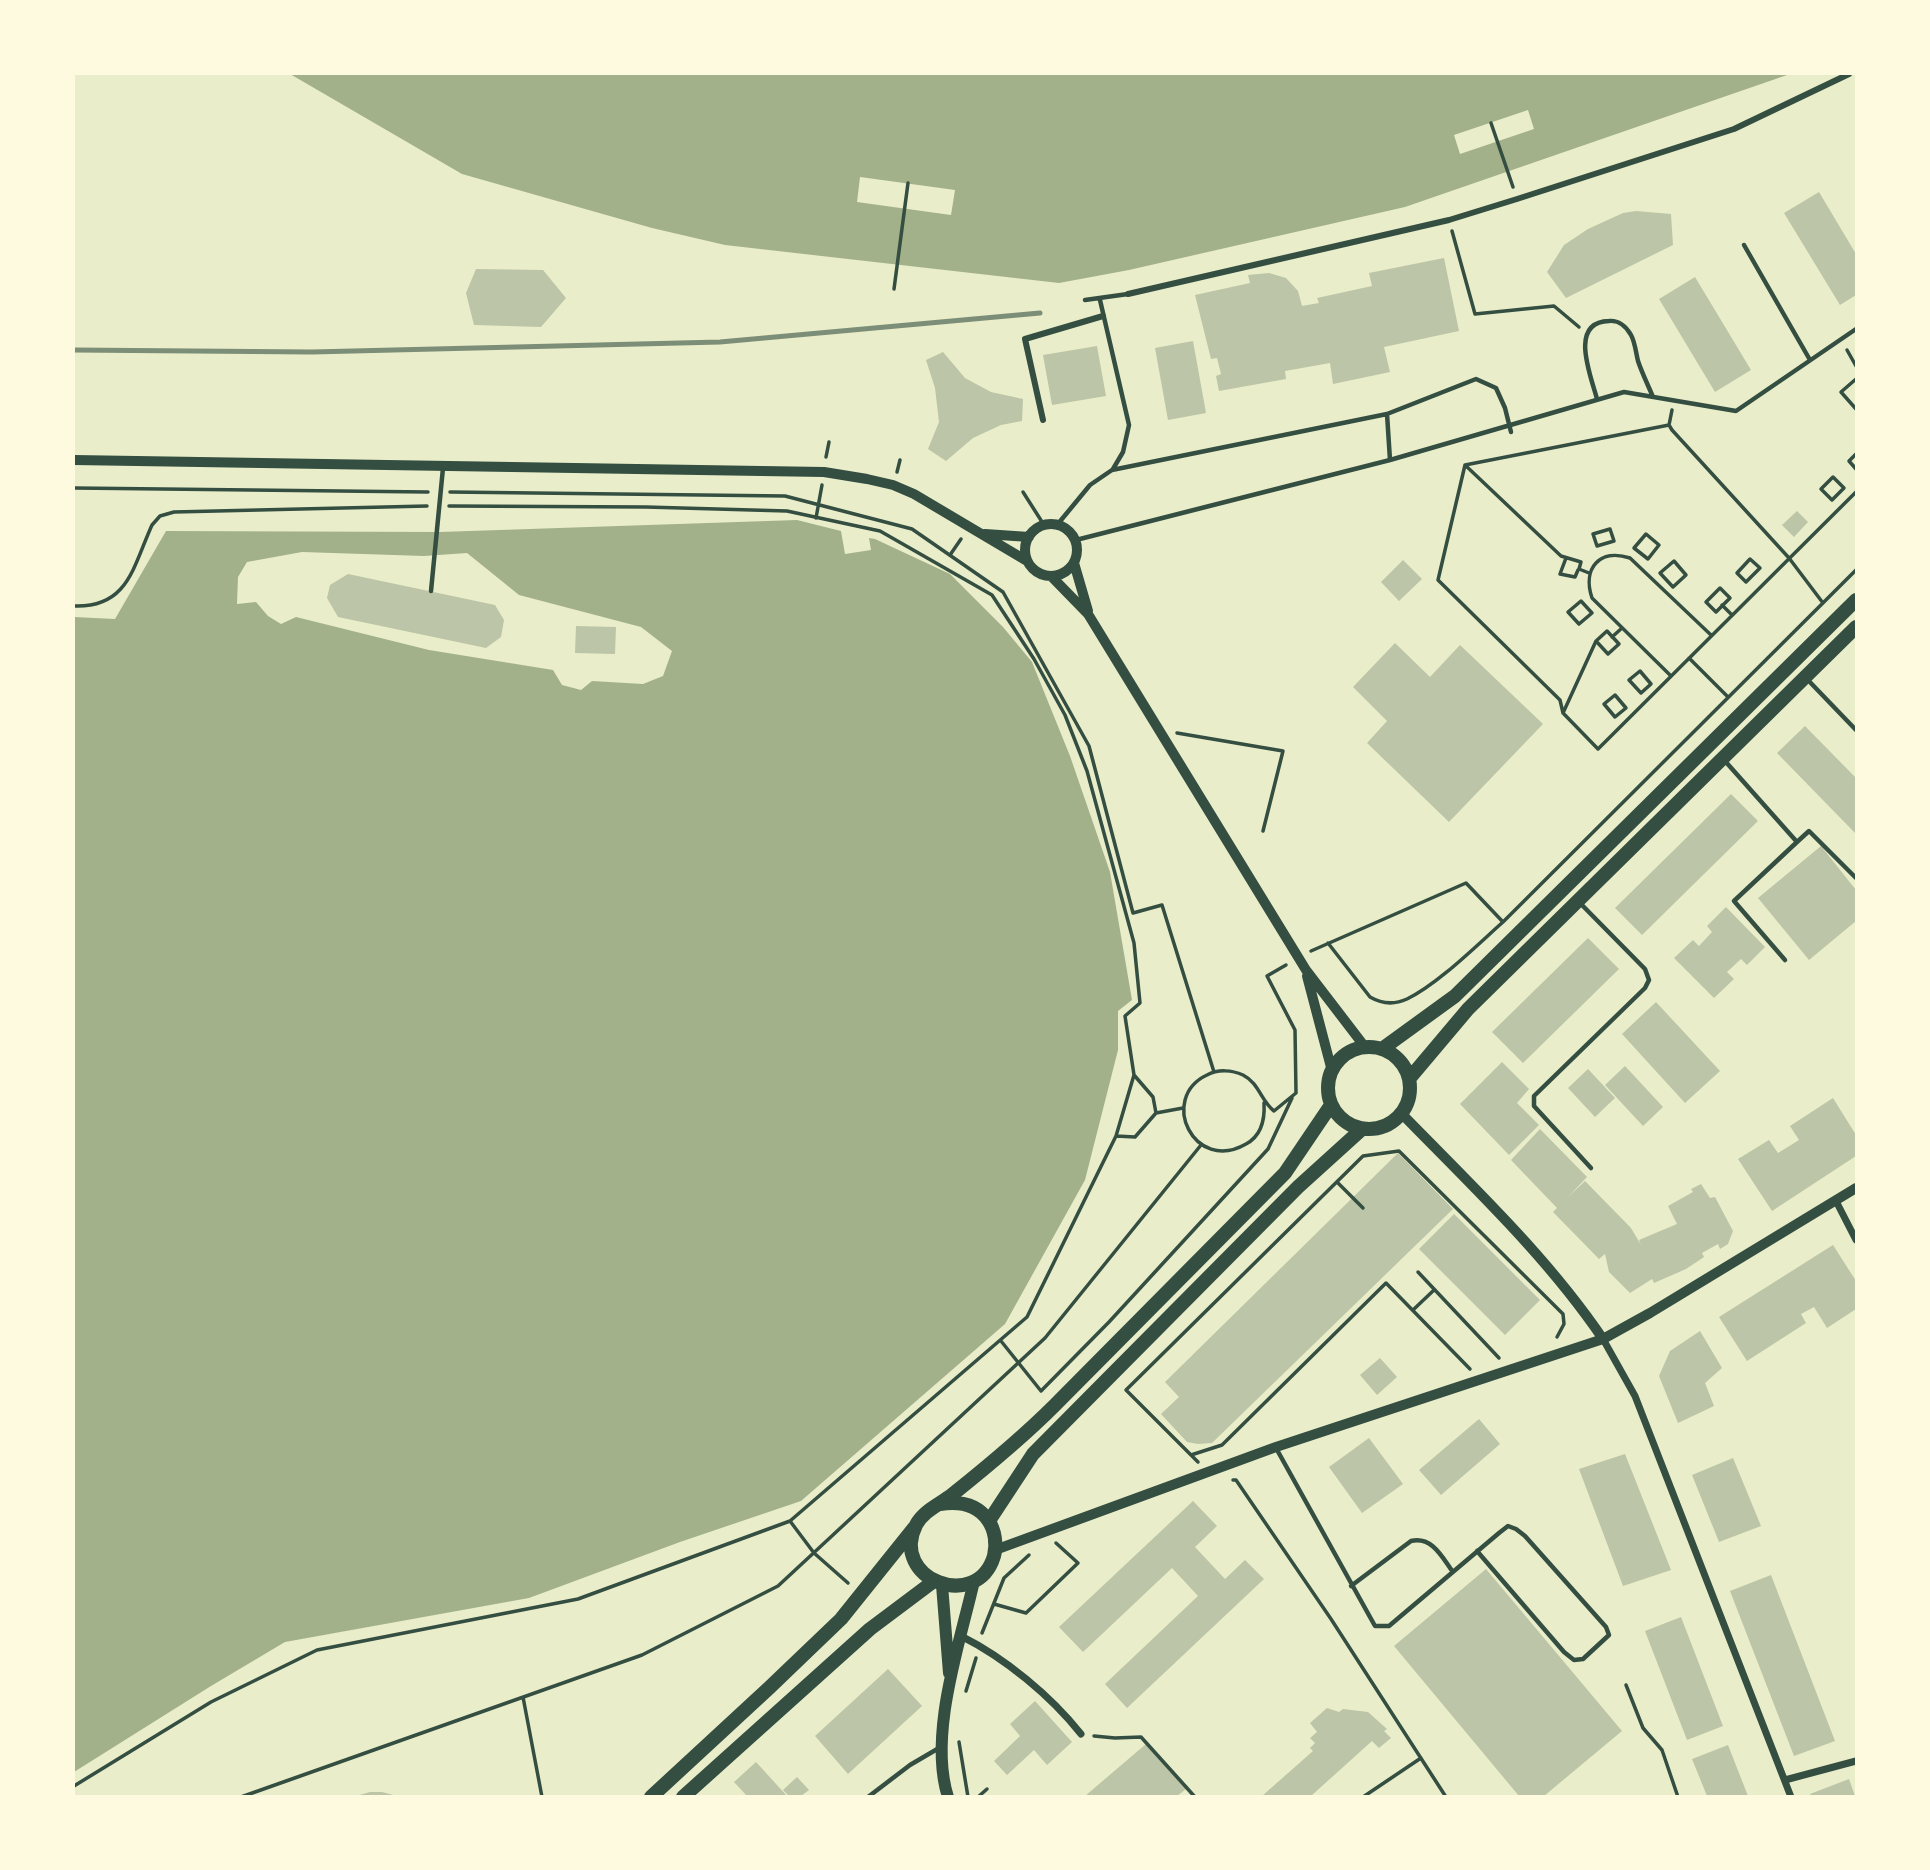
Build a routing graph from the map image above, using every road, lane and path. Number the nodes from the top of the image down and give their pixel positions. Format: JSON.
{"nodes":[{"id":1,"x":1849,"y":74,"type":"edge"},
{"id":2,"x":1491,"y":123,"type":"dead end"},
{"id":3,"x":908,"y":183,"type":"dead end"},
{"id":4,"x":1517,"y":199,"type":"junction"},
{"id":5,"x":1449,"y":219,"type":"junction"},
{"id":6,"x":1744,"y":245,"type":"dead end"},
{"id":7,"x":894,"y":289,"type":"dead end"},
{"id":8,"x":1128,"y":294,"type":"joint"},
{"id":9,"x":1085,"y":300,"type":"dead end"},
{"id":10,"x":1100,"y":300,"type":"junction"},
{"id":11,"x":1103,"y":316,"type":"junction"},
{"id":12,"x":1857,"y":329,"type":"edge"},
{"id":13,"x":1586,"y":333,"type":"junction"},
{"id":14,"x":1841,"y":340,"type":"junction"},
{"id":15,"x":1810,"y":360,"type":"junction"},
{"id":16,"x":1857,"y":366,"type":"edge"},
{"id":17,"x":1857,"y":379,"type":"edge"},
{"id":18,"x":1654,"y":398,"type":"junction"},
{"id":19,"x":1597,"y":399,"type":"junction"},
{"id":20,"x":1857,"y":409,"type":"edge"},
{"id":21,"x":1387,"y":414,"type":"junction"},
{"id":22,"x":1673,"y":415,"type":"dead end"},
{"id":23,"x":1044,"y":420,"type":"dead end"},
{"id":24,"x":1669,"y":425,"type":"junction"},
{"id":25,"x":1510,"y":426,"type":"junction"},
{"id":26,"x":1511,"y":432,"type":"dead end"},
{"id":27,"x":1857,"y":454,"type":"edge"},
{"id":28,"x":74,"y":460,"type":"edge"},
{"id":29,"x":1390,"y":460,"type":"junction"},
{"id":30,"x":1465,"y":465,"type":"junction"},
{"id":31,"x":443,"y":467,"type":"junction"},
{"id":32,"x":1857,"y":469,"type":"edge"},
{"id":33,"x":1112,"y":470,"type":"junction"},
{"id":34,"x":824,"y":472,"type":"junction"},
{"id":35,"x":74,"y":488,"type":"edge"},
{"id":36,"x":439,"y":492,"type":"junction"},
{"id":37,"x":1023,"y":492,"type":"dead end"},
{"id":38,"x":1857,"y":492,"type":"edge"},
{"id":39,"x":1838,"y":495,"type":"junction"},
{"id":40,"x":1846,"y":503,"type":"junction"},
{"id":41,"x":818,"y":505,"type":"junction"},
{"id":42,"x":438,"y":509,"type":"junction"},
{"id":43,"x":816,"y":518,"type":"junction"},
{"id":44,"x":1044,"y":525,"type":"junction"},
{"id":45,"x":1057,"y":525,"type":"junction"},
{"id":46,"x":982,"y":534,"type":"junction"},
{"id":47,"x":1029,"y":537,"type":"junction"},
{"id":48,"x":1076,"y":540,"type":"junction"},
{"id":49,"x":1606,"y":544,"type":"junction"},
{"id":50,"x":1608,"y":555,"type":"junction"},
{"id":51,"x":1645,"y":557,"type":"junction"},
{"id":52,"x":1566,"y":558,"type":"junction"},
{"id":53,"x":1788,"y":558,"type":"junction"},
{"id":54,"x":1027,"y":561,"type":"junction"},
{"id":55,"x":1074,"y":563,"type":"junction"},
{"id":56,"x":1639,"y":565,"type":"junction"},
{"id":57,"x":1579,"y":569,"type":"junction"},
{"id":58,"x":1857,"y":570,"type":"edge"},
{"id":59,"x":1589,"y":573,"type":"junction"},
{"id":60,"x":1737,"y":573,"type":"joint"},
{"id":61,"x":1052,"y":577,"type":"junction"},
{"id":62,"x":1669,"y":583,"type":"junction"},
{"id":63,"x":1663,"y":588,"type":"junction"},
{"id":64,"x":431,"y":591,"type":"dead end"},
{"id":65,"x":1592,"y":598,"type":"junction"},
{"id":66,"x":1857,"y":600,"type":"edge"},
{"id":67,"x":1823,"y":603,"type":"junction"},
{"id":68,"x":1584,"y":605,"type":"junction"},
{"id":69,"x":1723,"y":605,"type":"junction"},
{"id":70,"x":74,"y":606,"type":"edge"},
{"id":71,"x":1088,"y":614,"type":"junction"},
{"id":72,"x":1732,"y":615,"type":"junction"},
{"id":73,"x":1622,"y":628,"type":"junction"},
{"id":74,"x":1857,"y":628,"type":"edge"},
{"id":75,"x":1711,"y":635,"type":"junction"},
{"id":76,"x":1612,"y":637,"type":"junction"},
{"id":77,"x":1596,"y":641,"type":"junction"},
{"id":78,"x":1689,"y":658,"type":"junction"},
{"id":79,"x":1671,"y":676,"type":"junction"},
{"id":80,"x":1806,"y":678,"type":"junction"},
{"id":81,"x":1647,"y":688,"type":"junction"},
{"id":82,"x":1653,"y":695,"type":"junction"},
{"id":83,"x":1728,"y":697,"type":"junction"},
{"id":84,"x":1622,"y":712,"type":"junction"},
{"id":85,"x":1563,"y":713,"type":"junction"},
{"id":86,"x":1627,"y":718,"type":"dead end"},
{"id":87,"x":1159,"y":730,"type":"junction"},
{"id":88,"x":1857,"y":730,"type":"edge"},
{"id":89,"x":1722,"y":758,"type":"junction"},
{"id":90,"x":1263,"y":831,"type":"dead end"},
{"id":91,"x":1797,"y":842,"type":"junction"},
{"id":92,"x":1857,"y":878,"type":"edge"},
{"id":93,"x":1466,"y":883,"type":"dead end"},
{"id":94,"x":1578,"y":901,"type":"junction"},
{"id":95,"x":1503,"y":922,"type":"junction"},
{"id":96,"x":1515,"y":936,"type":"junction"},
{"id":97,"x":1328,"y":943,"type":"dead end"},
{"id":98,"x":1785,"y":960,"type":"dead end"},
{"id":99,"x":1306,"y":970,"type":"junction"},
{"id":100,"x":1365,"y":1048,"type":"junction"},
{"id":101,"x":1382,"y":1049,"type":"junction"},
{"id":102,"x":1332,"y":1071,"type":"junction"},
{"id":103,"x":1214,"y":1072,"type":"junction"},
{"id":104,"x":1134,"y":1075,"type":"junction"},
{"id":105,"x":1409,"y":1079,"type":"junction"},
{"id":106,"x":1293,"y":1096,"type":"dead end"},
{"id":107,"x":1331,"y":1105,"type":"junction"},
{"id":108,"x":1184,"y":1108,"type":"junction"},
{"id":109,"x":1156,"y":1113,"type":"junction"},
{"id":110,"x":1401,"y":1113,"type":"junction"},
{"id":111,"x":1362,"y":1129,"type":"junction"},
{"id":112,"x":1116,"y":1136,"type":"junction"},
{"id":113,"x":1202,"y":1145,"type":"junction"},
{"id":114,"x":1591,"y":1168,"type":"dead end"},
{"id":115,"x":1337,"y":1182,"type":"junction"},
{"id":116,"x":1857,"y":1188,"type":"edge"},
{"id":117,"x":1836,"y":1201,"type":"junction"},
{"id":118,"x":1363,"y":1208,"type":"dead end"},
{"id":119,"x":1857,"y":1240,"type":"edge"},
{"id":120,"x":1418,"y":1272,"type":"dead end"},
{"id":121,"x":1434,"y":1290,"type":"dead end"},
{"id":122,"x":1413,"y":1310,"type":"junction"},
{"id":123,"x":1603,"y":1339,"type":"junction"},
{"id":124,"x":1001,"y":1341,"type":"junction"},
{"id":125,"x":1549,"y":1343,"type":"dead end"},
{"id":126,"x":1501,"y":1359,"type":"dead end"},
{"id":127,"x":1017,"y":1364,"type":"junction"},
{"id":128,"x":1470,"y":1370,"type":"dead end"},
{"id":129,"x":1041,"y":1391,"type":"junction"},
{"id":130,"x":1054,"y":1406,"type":"junction"},
{"id":131,"x":1276,"y":1447,"type":"junction"},
{"id":132,"x":1191,"y":1455,"type":"junction"},
{"id":133,"x":1198,"y":1462,"type":"dead end"},
{"id":134,"x":1236,"y":1480,"type":"dead end"},
{"id":135,"x":940,"y":1504,"type":"junction"},
{"id":136,"x":790,"y":1521,"type":"junction"},
{"id":137,"x":989,"y":1521,"type":"junction"},
{"id":138,"x":917,"y":1524,"type":"junction"},
{"id":139,"x":1056,"y":1543,"type":"dead end"},
{"id":140,"x":995,"y":1550,"type":"junction"},
{"id":141,"x":1477,"y":1552,"type":"junction"},
{"id":142,"x":814,"y":1553,"type":"junction"},
{"id":143,"x":1453,"y":1572,"type":"junction"},
{"id":144,"x":974,"y":1581,"type":"junction"},
{"id":145,"x":938,"y":1583,"type":"junction"},
{"id":146,"x":1351,"y":1586,"type":"junction"},
{"id":147,"x":861,"y":1595,"type":"junction"},
{"id":148,"x":993,"y":1604,"type":"dead end"},
{"id":149,"x":961,"y":1636,"type":"junction"},
{"id":150,"x":950,"y":1684,"type":"junction"},
{"id":151,"x":1626,"y":1685,"type":"dead end"},
{"id":152,"x":523,"y":1697,"type":"junction"},
{"id":153,"x":1081,"y":1734,"type":"joint"},
{"id":154,"x":942,"y":1746,"type":"junction"},
{"id":155,"x":1421,"y":1758,"type":"junction"},
{"id":156,"x":1857,"y":1761,"type":"edge"},
{"id":157,"x":1785,"y":1780,"type":"junction"},
{"id":158,"x":74,"y":1786,"type":"edge"},
{"id":159,"x":987,"y":1789,"type":"dead end"},
{"id":160,"x":241,"y":1797,"type":"edge"},
{"id":161,"x":542,"y":1797,"type":"edge"},
{"id":162,"x":651,"y":1797,"type":"edge"},
{"id":163,"x":683,"y":1797,"type":"edge"},
{"id":164,"x":868,"y":1797,"type":"edge"},
{"id":165,"x":948,"y":1797,"type":"edge"},
{"id":166,"x":978,"y":1797,"type":"edge"},
{"id":167,"x":1195,"y":1797,"type":"edge"},
{"id":168,"x":1363,"y":1797,"type":"edge"},
{"id":169,"x":1446,"y":1797,"type":"edge"},
{"id":170,"x":1678,"y":1797,"type":"edge"},
{"id":171,"x":1791,"y":1797,"type":"edge"}],
"edges":[{"from":1,"to":4,"type":"street"},
{"from":2,"to":4,"type":"path"},
{"from":3,"to":7,"type":"path"},
{"from":4,"to":5,"type":"street"},
{"from":5,"to":8,"type":"street"},
{"from":5,"to":13,"type":"path"},
{"from":6,"to":15,"type":"lane"},
{"from":8,"to":10,"type":"lane"},
{"from":9,"to":10,"type":"lane"},
{"from":10,"to":11,"type":"lane"},
{"from":11,"to":23,"type":"street"},
{"from":11,"to":33,"type":"lane"},
{"from":12,"to":14,"type":"lane"},
{"from":13,"to":18,"type":"lane"},
{"from":13,"to":19,"type":"lane"},
{"from":14,"to":15,"type":"lane"},
{"from":14,"to":16,"type":"path"},
{"from":15,"to":18,"type":"lane"},
{"from":17,"to":20,"type":"path"},
{"from":18,"to":19,"type":"lane"},
{"from":19,"to":25,"type":"lane"},
{"from":21,"to":25,"type":"lane"},
{"from":21,"to":29,"type":"lane"},
{"from":21,"to":33,"type":"lane"},
{"from":22,"to":24,"type":"path"},
{"from":24,"to":30,"type":"path"},
{"from":24,"to":53,"type":"path"},
{"from":25,"to":26,"type":"lane"},
{"from":25,"to":29,"type":"lane"},
{"from":27,"to":32,"type":"path"},
{"from":28,"to":31,"type":"street"},
{"from":29,"to":48,"type":"lane"},
{"from":30,"to":52,"type":"path"},
{"from":30,"to":85,"type":"path"},
{"from":31,"to":34,"type":"street"},
{"from":31,"to":36,"type":"lane"},
{"from":33,"to":45,"type":"lane"},
{"from":34,"to":41,"type":"path"},
{"from":34,"to":46,"type":"street"},
{"from":35,"to":36,"type":"path"},
{"from":36,"to":41,"type":"path"},
{"from":36,"to":42,"type":"lane"},
{"from":37,"to":44,"type":"path"},
{"from":38,"to":40,"type":"path"},
{"from":39,"to":39,"type":"path"},
{"from":39,"to":40,"type":"path"},
{"from":40,"to":53,"type":"path"},
{"from":41,"to":43,"type":"path"},
{"from":41,"to":103,"type":"path"},
{"from":42,"to":43,"type":"path"},
{"from":42,"to":64,"type":"lane"},
{"from":42,"to":70,"type":"path"},
{"from":43,"to":104,"type":"path"},
{"from":44,"to":45,"type":"street"},
{"from":44,"to":47,"type":"street"},
{"from":45,"to":48,"type":"street"},
{"from":46,"to":47,"type":"street"},
{"from":46,"to":54,"type":"street"},
{"from":47,"to":54,"type":"street"},
{"from":48,"to":55,"type":"street"},
{"from":49,"to":49,"type":"path"},
{"from":49,"to":50,"type":"path"},
{"from":50,"to":56,"type":"path"},
{"from":50,"to":59,"type":"path"},
{"from":51,"to":51,"type":"path"},
{"from":51,"to":56,"type":"path"},
{"from":52,"to":57,"type":"path"},
{"from":52,"to":57,"type":"path"},
{"from":53,"to":67,"type":"path"},
{"from":53,"to":72,"type":"path"},
{"from":54,"to":61,"type":"street"},
{"from":55,"to":61,"type":"street"},
{"from":55,"to":71,"type":"street"},
{"from":56,"to":63,"type":"path"},
{"from":57,"to":59,"type":"path"},
{"from":58,"to":67,"type":"path"},
{"from":59,"to":65,"type":"path"},
{"from":60,"to":60,"type":"path"},
{"from":61,"to":71,"type":"street"},
{"from":62,"to":62,"type":"path"},
{"from":62,"to":63,"type":"path"},
{"from":63,"to":75,"type":"path"},
{"from":65,"to":68,"type":"path"},
{"from":65,"to":73,"type":"path"},
{"from":66,"to":96,"type":"main road"},
{"from":67,"to":83,"type":"path"},
{"from":68,"to":68,"type":"path"},
{"from":69,"to":69,"type":"path"},
{"from":69,"to":72,"type":"path"},
{"from":71,"to":87,"type":"street"},
{"from":72,"to":75,"type":"path"},
{"from":73,"to":76,"type":"path"},
{"from":73,"to":79,"type":"path"},
{"from":74,"to":80,"type":"main road"},
{"from":75,"to":78,"type":"path"},
{"from":76,"to":77,"type":"path"},
{"from":76,"to":77,"type":"path"},
{"from":77,"to":85,"type":"path"},
{"from":78,"to":79,"type":"path"},
{"from":78,"to":83,"type":"path"},
{"from":79,"to":82,"type":"path"},
{"from":80,"to":88,"type":"lane"},
{"from":80,"to":89,"type":"main road"},
{"from":81,"to":81,"type":"path"},
{"from":81,"to":82,"type":"path"},
{"from":82,"to":85,"type":"path"},
{"from":83,"to":95,"type":"path"},
{"from":84,"to":84,"type":"path"},
{"from":84,"to":86,"type":"path"},
{"from":87,"to":90,"type":"path"},
{"from":87,"to":99,"type":"street"},
{"from":89,"to":91,"type":"lane"},
{"from":89,"to":94,"type":"main road"},
{"from":91,"to":92,"type":"lane"},
{"from":91,"to":98,"type":"lane"},
{"from":93,"to":95,"type":"path"},
{"from":94,"to":105,"type":"main road"},
{"from":94,"to":114,"type":"lane"},
{"from":95,"to":96,"type":"path"},
{"from":95,"to":97,"type":"path"},
{"from":96,"to":101,"type":"main road"},
{"from":99,"to":100,"type":"street"},
{"from":99,"to":102,"type":"street"},
{"from":100,"to":101,"type":"main road"},
{"from":100,"to":102,"type":"main road"},
{"from":101,"to":105,"type":"main road"},
{"from":102,"to":107,"type":"main road"},
{"from":103,"to":108,"type":"path"},
{"from":103,"to":113,"type":"path"},
{"from":104,"to":109,"type":"path"},
{"from":104,"to":112,"type":"path"},
{"from":105,"to":110,"type":"main road"},
{"from":106,"to":129,"type":"path"},
{"from":107,"to":111,"type":"main road"},
{"from":107,"to":130,"type":"main road"},
{"from":108,"to":109,"type":"path"},
{"from":108,"to":113,"type":"path"},
{"from":109,"to":112,"type":"path"},
{"from":110,"to":111,"type":"main road"},
{"from":110,"to":123,"type":"street"},
{"from":111,"to":137,"type":"main road"},
{"from":112,"to":124,"type":"path"},
{"from":113,"to":127,"type":"path"},
{"from":115,"to":118,"type":"path"},
{"from":115,"to":125,"type":"path"},
{"from":115,"to":132,"type":"path"},
{"from":116,"to":117,"type":"street"},
{"from":117,"to":119,"type":"street"},
{"from":117,"to":123,"type":"street"},
{"from":120,"to":126,"type":"path"},
{"from":121,"to":122,"type":"path"},
{"from":122,"to":128,"type":"path"},
{"from":122,"to":132,"type":"path"},
{"from":123,"to":131,"type":"street"},
{"from":123,"to":157,"type":"street"},
{"from":124,"to":127,"type":"path"},
{"from":124,"to":136,"type":"path"},
{"from":127,"to":129,"type":"path"},
{"from":127,"to":142,"type":"path"},
{"from":129,"to":130,"type":"path"},
{"from":130,"to":135,"type":"main road"},
{"from":131,"to":140,"type":"street"},
{"from":131,"to":146,"type":"lane"},
{"from":132,"to":133,"type":"path"},
{"from":134,"to":155,"type":"path"},
{"from":135,"to":137,"type":"main road"},
{"from":135,"to":138,"type":"main road"},
{"from":136,"to":142,"type":"path"},
{"from":136,"to":158,"type":"path"},
{"from":137,"to":140,"type":"main road"},
{"from":138,"to":145,"type":"main road"},
{"from":138,"to":147,"type":"main road"},
{"from":139,"to":148,"type":"path"},
{"from":140,"to":144,"type":"main road"},
{"from":141,"to":141,"type":"lane"},
{"from":141,"to":143,"type":"lane"},
{"from":142,"to":147,"type":"path"},
{"from":142,"to":152,"type":"path"},
{"from":143,"to":146,"type":"lane"},
{"from":143,"to":146,"type":"lane"},
{"from":144,"to":145,"type":"main road"},
{"from":144,"to":149,"type":"main road"},
{"from":145,"to":150,"type":"main road"},
{"from":145,"to":163,"type":"main road"},
{"from":147,"to":162,"type":"main road"},
{"from":149,"to":150,"type":"main road"},
{"from":149,"to":153,"type":"street"},
{"from":150,"to":154,"type":"main road"},
{"from":151,"to":170,"type":"path"},
{"from":152,"to":160,"type":"path"},
{"from":152,"to":161,"type":"path"},
{"from":153,"to":167,"type":"path"},
{"from":154,"to":164,"type":"lane"},
{"from":154,"to":165,"type":"main road"},
{"from":155,"to":168,"type":"path"},
{"from":155,"to":169,"type":"path"},
{"from":156,"to":157,"type":"street"},
{"from":157,"to":171,"type":"street"},
{"from":159,"to":166,"type":"path"}]}
